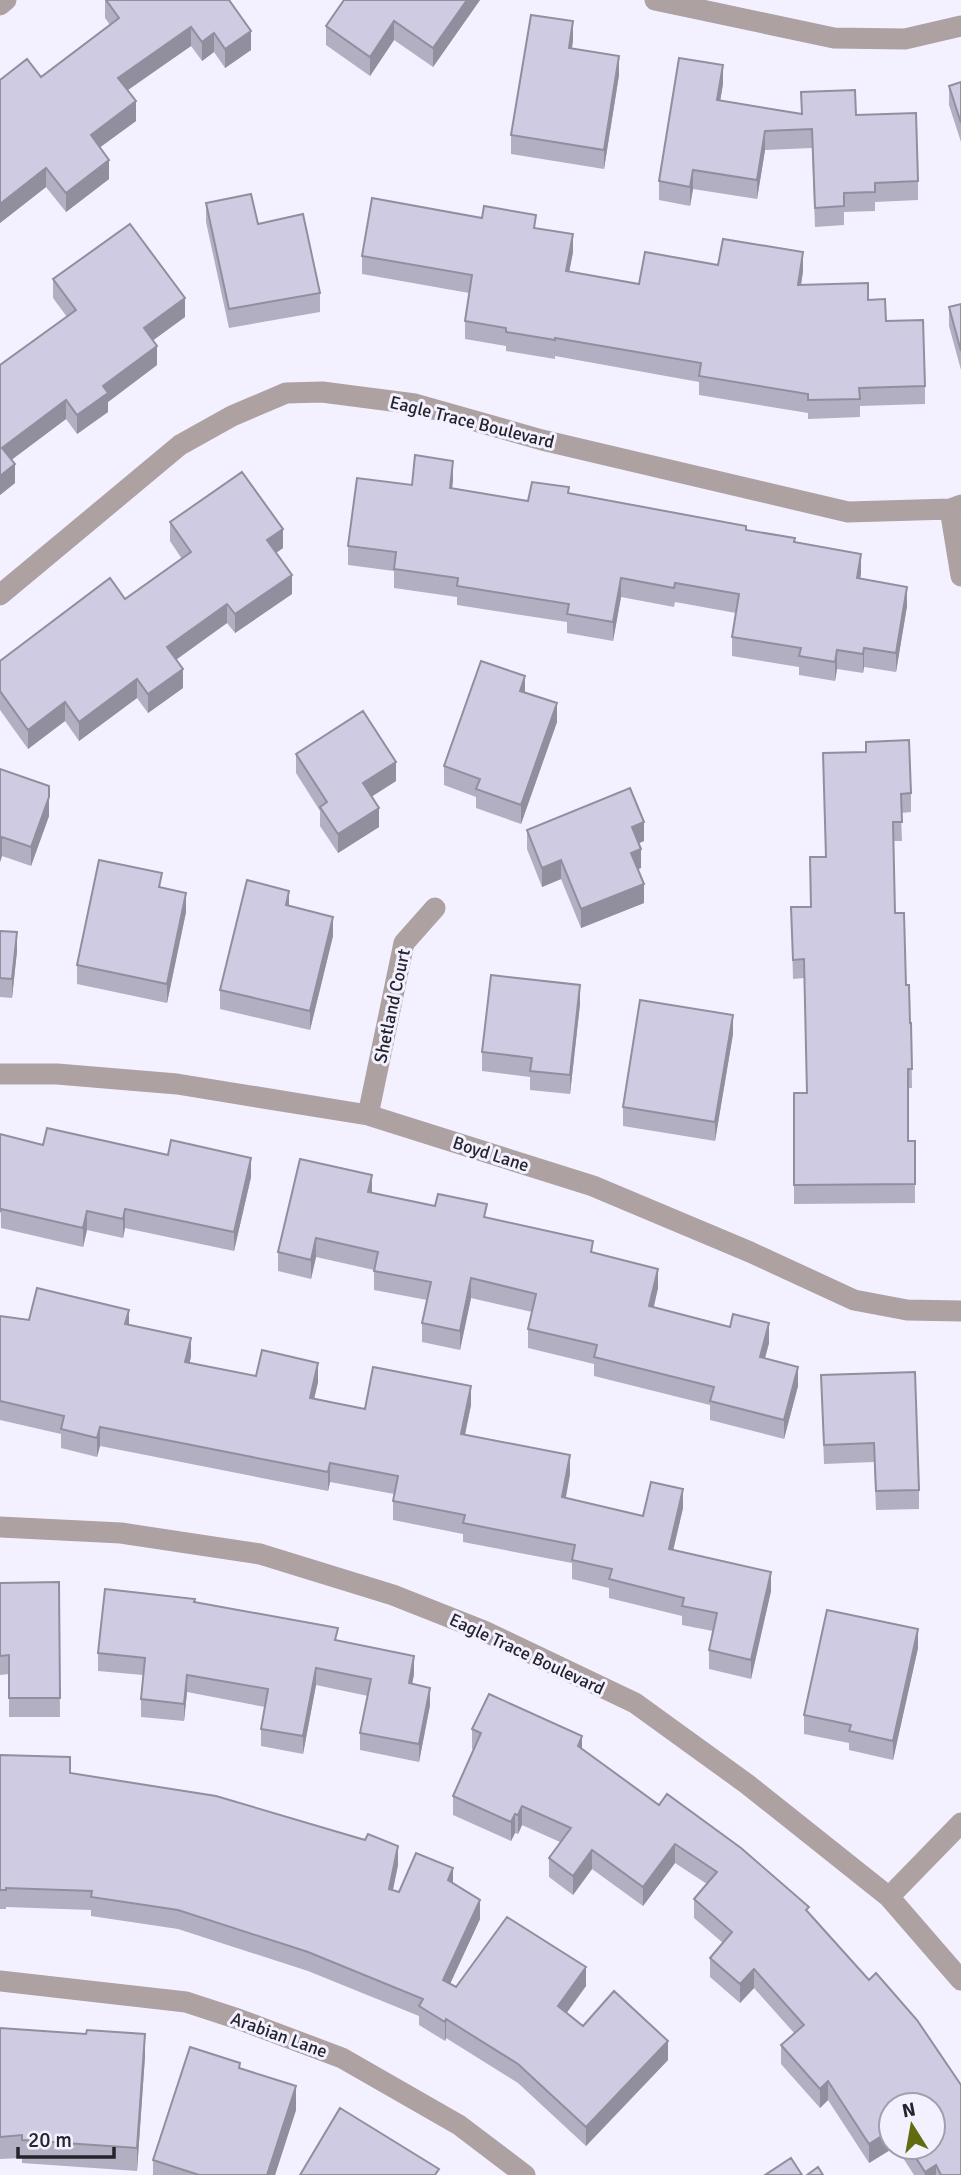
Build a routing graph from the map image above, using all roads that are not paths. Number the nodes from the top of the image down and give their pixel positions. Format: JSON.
{"nodes":[{"id":1,"x":6,"y":0,"type":"edge"},
{"id":2,"x":655,"y":0,"type":"edge"},
{"id":3,"x":0,"y":5,"type":"edge"},
{"id":4,"x":961,"y":26,"type":"edge"},
{"id":5,"x":955,"y":507,"type":"edge"},
{"id":6,"x":961,"y":576,"type":"edge"},
{"id":7,"x":0,"y":595,"type":"edge"},
{"id":8,"x":435,"y":908,"type":"dead end"},
{"id":9,"x":0,"y":1074,"type":"edge"},
{"id":10,"x":368,"y":1115,"type":"junction"},
{"id":11,"x":961,"y":1311,"type":"edge"},
{"id":12,"x":0,"y":1527,"type":"edge"},
{"id":13,"x":961,"y":1823,"type":"edge"},
{"id":14,"x":889,"y":1897,"type":"junction"},
{"id":15,"x":961,"y":1980,"type":"edge"},
{"id":16,"x":0,"y":1981,"type":"edge"},
{"id":17,"x":525,"y":2175,"type":"edge"}],
"edges":[{"from":1,"to":3,"type":"street"},
{"from":2,"to":4,"type":"street"},
{"from":5,"to":6,"type":"street"},
{"from":5,"to":7,"type":"street","name":"Eagle Trace Boulevard"},
{"from":8,"to":10,"type":"street","name":"Shetland Court"},
{"from":9,"to":10,"type":"street","name":"Boyd Lane"},
{"from":10,"to":11,"type":"street","name":"Boyd Lane"},
{"from":12,"to":14,"type":"street","name":"Eagle Trace Boulevard"},
{"from":13,"to":14,"type":"street"},
{"from":14,"to":15,"type":"street","name":"Eagle Trace Boulevard"},
{"from":16,"to":17,"type":"street","name":"Arabian Lane"}]}
